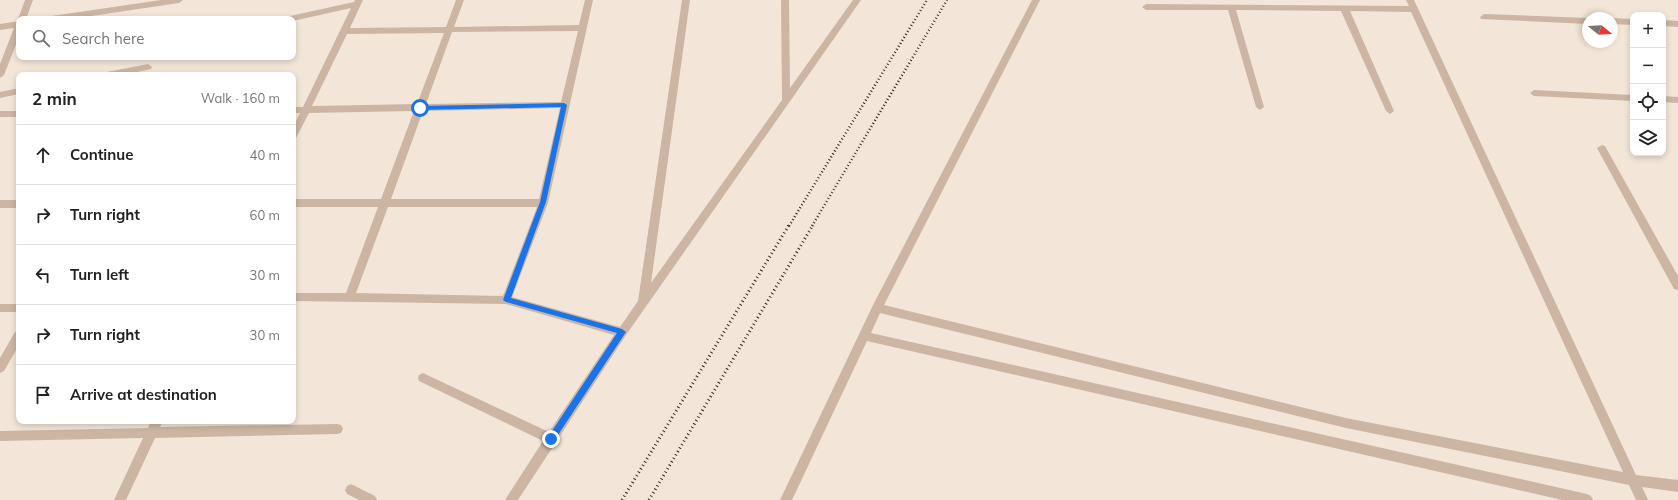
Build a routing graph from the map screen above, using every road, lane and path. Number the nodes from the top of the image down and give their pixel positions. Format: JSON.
{"nodes":[{"id":1,"x":28,"y":0,"type":"edge"},
{"id":2,"x":179,"y":0,"type":"edge"},
{"id":3,"x":460,"y":0,"type":"edge"},
{"id":4,"x":589,"y":0,"type":"edge"},
{"id":5,"x":686,"y":0,"type":"edge"},
{"id":6,"x":785,"y":0,"type":"edge"},
{"id":7,"x":857,"y":0,"type":"edge"},
{"id":8,"x":1036,"y":0,"type":"edge"},
{"id":9,"x":358,"y":2,"type":"edge"},
{"id":10,"x":1412,"y":4,"type":"edge"},
{"id":11,"x":1146,"y":7,"type":"dead end"},
{"id":12,"x":1231,"y":8,"type":"junction"},
{"id":13,"x":1344,"y":8,"type":"junction"},
{"id":14,"x":23,"y":16,"type":"edge"},
{"id":15,"x":72,"y":16,"type":"edge"},
{"id":16,"x":1484,"y":17,"type":"dead end"},
{"id":17,"x":296,"y":18,"type":"edge"},
{"id":18,"x":1582,"y":21,"type":"edge"},
{"id":19,"x":1618,"y":22,"type":"edge"},
{"id":20,"x":1630,"y":22,"type":"edge"},
{"id":21,"x":1666,"y":23,"type":"edge"},
{"id":22,"x":1678,"y":24,"type":"edge"},
{"id":23,"x":16,"y":25,"type":"edge"},
{"id":24,"x":0,"y":27,"type":"edge"},
{"id":25,"x":583,"y":28,"type":"junction"},
{"id":26,"x":449,"y":29,"type":"junction"},
{"id":27,"x":344,"y":31,"type":"junction"},
{"id":28,"x":16,"y":33,"type":"edge"},
{"id":29,"x":148,"y":67,"type":"dead end"},
{"id":30,"x":122,"y":72,"type":"edge"},
{"id":31,"x":0,"y":75,"type":"edge"},
{"id":32,"x":16,"y":92,"type":"edge"},
{"id":33,"x":1534,"y":93,"type":"dead end"},
{"id":34,"x":0,"y":95,"type":"edge"},
{"id":35,"x":1630,"y":98,"type":"edge"},
{"id":36,"x":786,"y":100,"type":"junction"},
{"id":37,"x":1671,"y":100,"type":"edge"},
{"id":38,"x":564,"y":105,"type":"junction"},
{"id":39,"x":1260,"y":107,"type":"dead end"},
{"id":40,"x":420,"y":108,"type":"junction"},
{"id":41,"x":1678,"y":109,"type":"edge"},
{"id":42,"x":296,"y":110,"type":"edge"},
{"id":43,"x":306,"y":110,"type":"junction"},
{"id":44,"x":1390,"y":111,"type":"dead end"},
{"id":45,"x":0,"y":114,"type":"edge"},
{"id":46,"x":16,"y":114,"type":"edge"},
{"id":47,"x":296,"y":130,"type":"edge"},
{"id":48,"x":1602,"y":148,"type":"dead end"},
{"id":49,"x":384,"y":202,"type":"junction"},
{"id":50,"x":543,"y":202,"type":"junction"},
{"id":51,"x":296,"y":203,"type":"edge"},
{"id":52,"x":0,"y":204,"type":"edge"},
{"id":53,"x":16,"y":204,"type":"edge"},
{"id":54,"x":1678,"y":286,"type":"edge"},
{"id":55,"x":296,"y":297,"type":"edge"},
{"id":56,"x":349,"y":298,"type":"junction"},
{"id":57,"x":506,"y":300,"type":"junction"},
{"id":58,"x":643,"y":302,"type":"junction"},
{"id":59,"x":0,"y":308,"type":"edge"},
{"id":60,"x":16,"y":308,"type":"edge"},
{"id":61,"x":877,"y":308,"type":"junction"},
{"id":62,"x":622,"y":332,"type":"junction"},
{"id":63,"x":864,"y":336,"type":"junction"},
{"id":64,"x":16,"y":341,"type":"edge"},
{"id":65,"x":0,"y":368,"type":"edge"},
{"id":66,"x":423,"y":378,"type":"dead end"},
{"id":67,"x":156,"y":424,"type":"edge"},
{"id":68,"x":337,"y":429,"type":"dead end"},
{"id":69,"x":152,"y":433,"type":"junction"},
{"id":70,"x":0,"y":436,"type":"edge"},
{"id":71,"x":551,"y":439,"type":"junction"},
{"id":72,"x":1633,"y":480,"type":"junction"},
{"id":73,"x":1678,"y":486,"type":"edge"},
{"id":74,"x":351,"y":490,"type":"dead end"},
{"id":75,"x":120,"y":500,"type":"edge"},
{"id":76,"x":371,"y":500,"type":"edge"},
{"id":77,"x":511,"y":500,"type":"edge"},
{"id":78,"x":786,"y":500,"type":"edge"},
{"id":79,"x":1587,"y":500,"type":"edge"},
{"id":80,"x":1642,"y":500,"type":"edge"}],
"edges":[{"from":1,"to":14,"type":"street"},
{"from":2,"to":15,"type":"street"},
{"from":3,"to":26,"type":"street"},
{"from":4,"to":25,"type":"street"},
{"from":5,"to":58,"type":"street"},
{"from":6,"to":36,"type":"street"},
{"from":7,"to":36,"type":"street"},
{"from":8,"to":61,"type":"street"},
{"from":9,"to":17,"type":"street"},
{"from":9,"to":27,"type":"street"},
{"from":10,"to":13,"type":"street"},
{"from":10,"to":72,"type":"street"},
{"from":11,"to":12,"type":"street"},
{"from":12,"to":13,"type":"street"},
{"from":12,"to":39,"type":"street"},
{"from":13,"to":44,"type":"street"},
{"from":16,"to":18,"type":"street"},
{"from":19,"to":20,"type":"street"},
{"from":21,"to":22,"type":"street"},
{"from":23,"to":24,"type":"street"},
{"from":25,"to":26,"type":"street"},
{"from":25,"to":38,"type":"street"},
{"from":26,"to":27,"type":"street"},
{"from":26,"to":40,"type":"street"},
{"from":27,"to":43,"type":"street"},
{"from":28,"to":31,"type":"street"},
{"from":29,"to":30,"type":"street"},
{"from":32,"to":34,"type":"street"},
{"from":33,"to":35,"type":"street"},
{"from":36,"to":58,"type":"street"},
{"from":37,"to":41,"type":"street"},
{"from":38,"to":40,"type":"street"},
{"from":38,"to":50,"type":"street"},
{"from":40,"to":43,"type":"street"},
{"from":40,"to":49,"type":"street"},
{"from":42,"to":43,"type":"street"},
{"from":43,"to":47,"type":"street"},
{"from":45,"to":46,"type":"street"},
{"from":48,"to":54,"type":"street"},
{"from":49,"to":50,"type":"street"},
{"from":49,"to":51,"type":"street"},
{"from":49,"to":56,"type":"street"},
{"from":50,"to":57,"type":"street"},
{"from":52,"to":53,"type":"street"},
{"from":55,"to":56,"type":"street"},
{"from":56,"to":57,"type":"street"},
{"from":57,"to":62,"type":"street"},
{"from":58,"to":62,"type":"street"},
{"from":59,"to":60,"type":"street"},
{"from":61,"to":63,"type":"street"},
{"from":61,"to":72,"type":"street"},
{"from":62,"to":71,"type":"street"},
{"from":63,"to":78,"type":"street"},
{"from":63,"to":79,"type":"street"},
{"from":64,"to":65,"type":"street"},
{"from":66,"to":71,"type":"street"},
{"from":67,"to":69,"type":"street"},
{"from":68,"to":69,"type":"street"},
{"from":69,"to":70,"type":"street"},
{"from":69,"to":75,"type":"street"},
{"from":71,"to":77,"type":"street"},
{"from":72,"to":73,"type":"street"},
{"from":72,"to":80,"type":"street"},
{"from":74,"to":76,"type":"street"}]}
